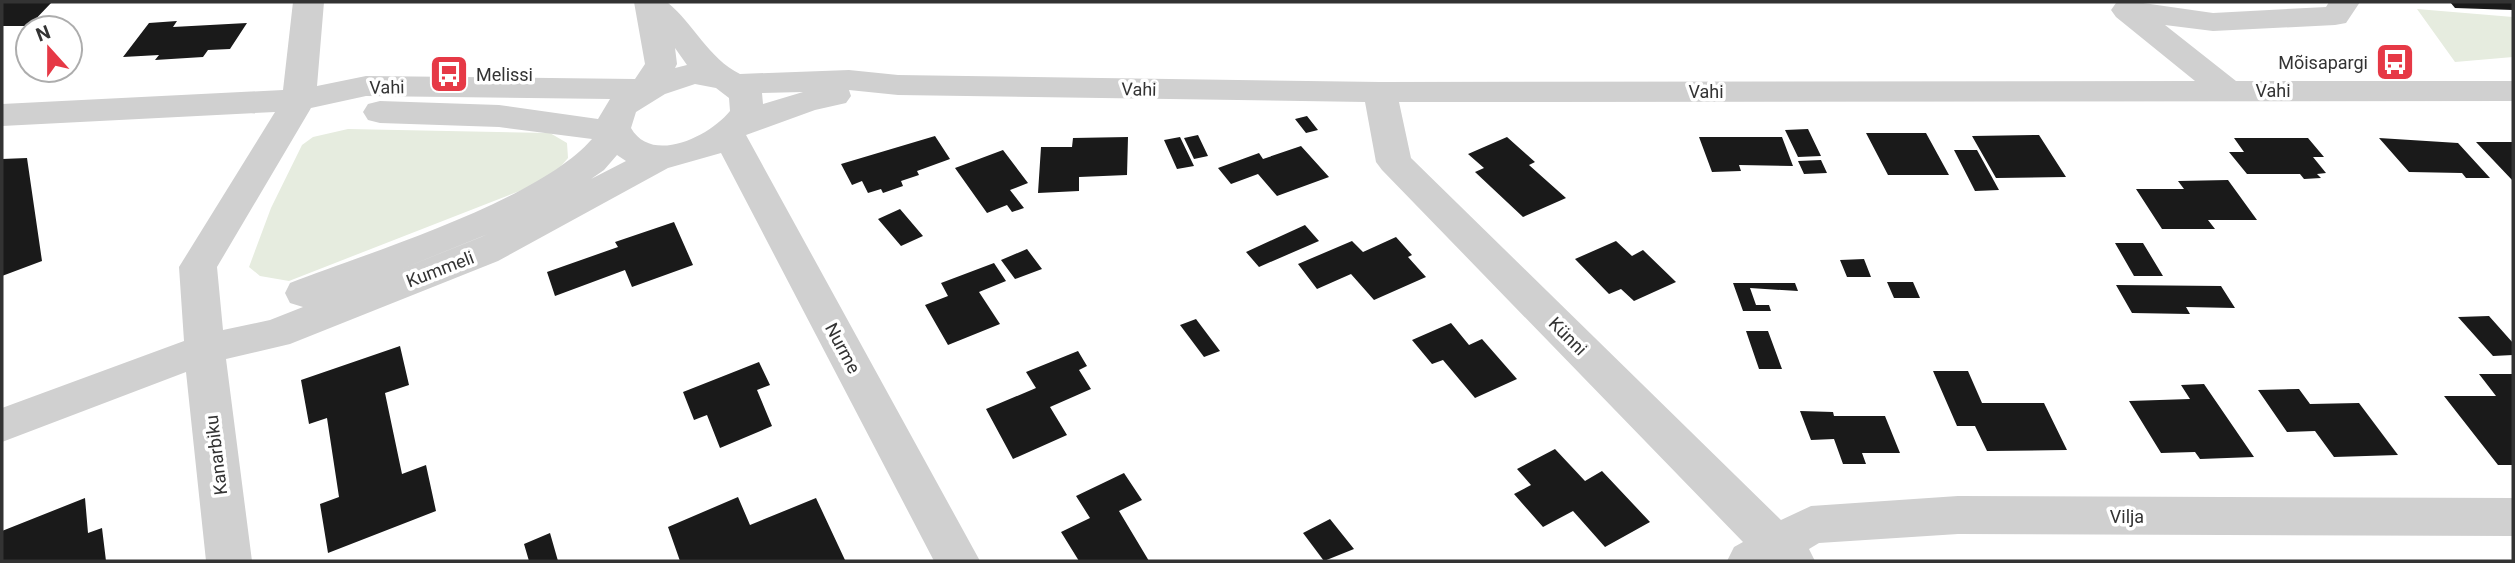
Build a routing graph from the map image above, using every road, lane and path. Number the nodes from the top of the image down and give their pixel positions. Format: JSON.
{"nodes":[{"id":1,"x":308,"y":2,"type":"edge"},
{"id":2,"x":2344,"y":2,"type":"edge"},
{"id":3,"x":650,"y":4,"type":"edge"},
{"id":4,"x":2123,"y":6,"type":"edge"},
{"id":5,"x":726,"y":80,"type":"junction"},
{"id":6,"x":898,"y":85,"type":"junction"},
{"id":7,"x":645,"y":89,"type":"junction"},
{"id":8,"x":2227,"y":90,"type":"junction"},
{"id":9,"x":1380,"y":92,"type":"junction"},
{"id":10,"x":2513,"y":92,"type":"edge"},
{"id":11,"x":299,"y":100,"type":"junction"},
{"id":12,"x":2,"y":115,"type":"edge"},
{"id":13,"x":735,"y":129,"type":"junction"},
{"id":14,"x":616,"y":134,"type":"junction"},
{"id":15,"x":662,"y":156,"type":"junction"},
{"id":16,"x":205,"y":349,"type":"junction"},
{"id":17,"x":2,"y":425,"type":"edge"},
{"id":18,"x":2513,"y":517,"type":"edge"},
{"id":19,"x":1773,"y":556,"type":"edge"},
{"id":20,"x":229,"y":561,"type":"edge"},
{"id":21,"x":957,"y":561,"type":"edge"}],
"edges":[{"from":1,"to":11,"type":"street"},
{"from":2,"to":4,"type":"street"},
{"from":3,"to":5,"type":"street"},
{"from":3,"to":7,"type":"street"},
{"from":4,"to":8,"type":"street"},
{"from":5,"to":6,"type":"street","name":"Vahi"},
{"from":5,"to":7,"type":"street","name":"Vahi"},
{"from":5,"to":13,"type":"street"},
{"from":6,"to":9,"type":"street","name":"Vahi"},
{"from":6,"to":13,"type":"street","name":"Vahi"},
{"from":7,"to":11,"type":"street","name":"Vahi"},
{"from":7,"to":14,"type":"street","name":"Kummeli"},
{"from":8,"to":9,"type":"street","name":"Vahi"},
{"from":8,"to":10,"type":"street","name":"Vahi"},
{"from":9,"to":19,"type":"street","name":"Künni"},
{"from":11,"to":12,"type":"street","name":"Vahi"},
{"from":11,"to":14,"type":"street","name":"Vahi"},
{"from":11,"to":16,"type":"street","name":"Kanarbiku"},
{"from":13,"to":15,"type":"street","name":"Vahi"},
{"from":13,"to":21,"type":"street","name":"Nurme"},
{"from":14,"to":15,"type":"street","name":"Vahi"},
{"from":14,"to":16,"type":"street","name":"Kummeli"},
{"from":15,"to":16,"type":"street","name":"Kummeli"},
{"from":16,"to":17,"type":"street","name":"Kummeli"},
{"from":16,"to":20,"type":"street","name":"Kanarbiku"},
{"from":18,"to":19,"type":"street","name":"Vilja"}]}
